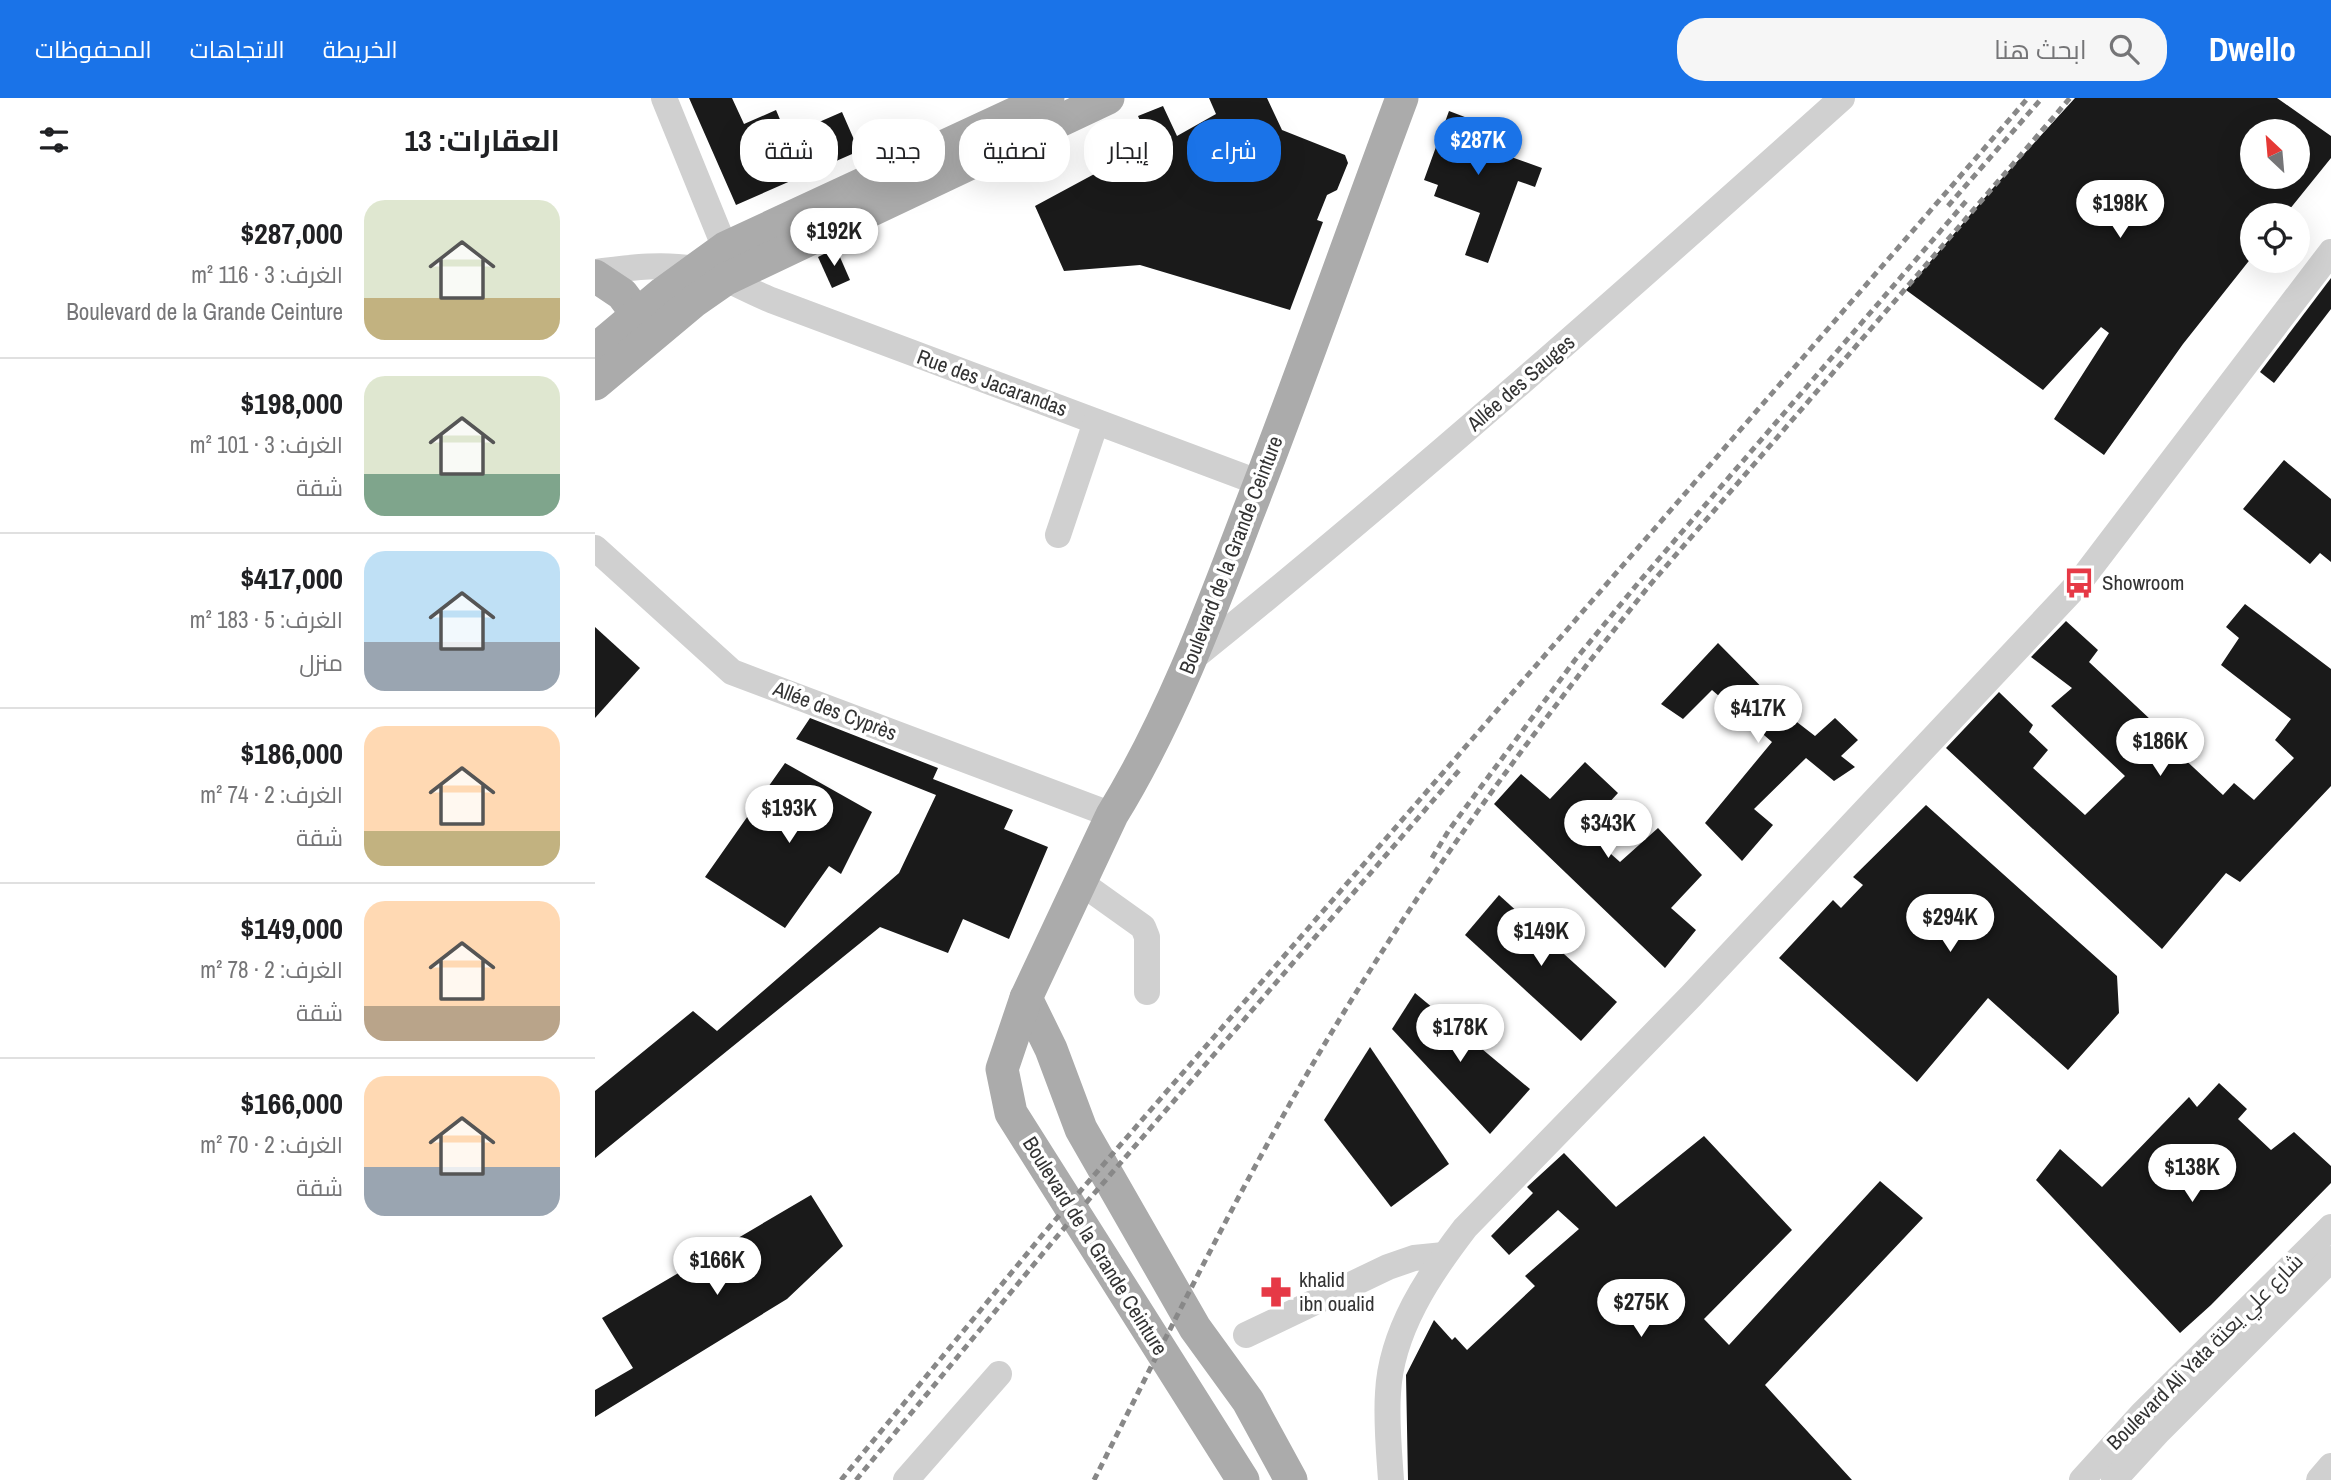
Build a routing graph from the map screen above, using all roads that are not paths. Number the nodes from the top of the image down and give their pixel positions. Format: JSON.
{"nodes":[{"id":1,"x":664,"y":98,"type":"edge"},
{"id":2,"x":1048,"y":98,"type":"edge"},
{"id":3,"x":1108,"y":98,"type":"edge"},
{"id":4,"x":1402,"y":98,"type":"edge"},
{"id":5,"x":1842,"y":98,"type":"edge"},
{"id":6,"x":2331,"y":252,"type":"edge"},
{"id":7,"x":716,"y":266,"type":"junction"},
{"id":8,"x":595,"y":274,"type":"edge"},
{"id":9,"x":637,"y":314,"type":"junction"},
{"id":10,"x":595,"y":350,"type":"edge"},
{"id":11,"x":595,"y":384,"type":"edge"},
{"id":12,"x":1096,"y":422,"type":"junction"},
{"id":13,"x":1260,"y":483,"type":"junction"},
{"id":14,"x":1058,"y":535,"type":"dead end"},
{"id":15,"x":595,"y":548,"type":"edge"},
{"id":16,"x":1192,"y":659,"type":"junction"},
{"id":17,"x":1112,"y":815,"type":"junction"},
{"id":18,"x":1080,"y":882,"type":"junction"},
{"id":19,"x":1147,"y":992,"type":"dead end"},
{"id":20,"x":1026,"y":998,"type":"junction"},
{"id":21,"x":2331,"y":1227,"type":"edge"},
{"id":22,"x":1444,"y":1255,"type":"junction"},
{"id":23,"x":2331,"y":1259,"type":"edge"},
{"id":24,"x":1246,"y":1335,"type":"dead end"},
{"id":25,"x":999,"y":1374,"type":"dead end"},
{"id":26,"x":2331,"y":1466,"type":"edge"},
{"id":27,"x":906,"y":1480,"type":"edge"},
{"id":28,"x":1243,"y":1480,"type":"edge"},
{"id":29,"x":1291,"y":1480,"type":"edge"},
{"id":30,"x":1391,"y":1480,"type":"edge"},
{"id":31,"x":2082,"y":1480,"type":"edge"},
{"id":32,"x":2114,"y":1480,"type":"edge"},
{"id":33,"x":2319,"y":1480,"type":"edge"}],
"edges":[{"from":1,"to":7,"type":"street"},
{"from":2,"to":7,"type":"main road"},
{"from":3,"to":7,"type":"main road"},
{"from":4,"to":13,"type":"main road","name":"Boulevard de la Grande Ceinture"},
{"from":5,"to":16,"type":"street","name":"Allée des Sauges"},
{"from":6,"to":22,"type":"street"},
{"from":7,"to":8,"type":"street"},
{"from":7,"to":9,"type":"main road"},
{"from":7,"to":11,"type":"main road"},
{"from":7,"to":12,"type":"street","name":"Rue des Jacarandas"},
{"from":8,"to":9,"type":"main road"},
{"from":9,"to":10,"type":"main road"},
{"from":12,"to":13,"type":"street","name":"Rue des Jacarandas"},
{"from":12,"to":14,"type":"street"},
{"from":13,"to":16,"type":"main road","name":"Boulevard de la Grande Ceinture"},
{"from":15,"to":17,"type":"street","name":"Allée des Cyprès"},
{"from":16,"to":17,"type":"main road","name":"Boulevard de la Grande Ceinture"},
{"from":17,"to":18,"type":"main road","name":"Boulevard de la Grande Ceinture"},
{"from":18,"to":19,"type":"street"},
{"from":18,"to":20,"type":"main road","name":"Boulevard de la Grande Ceinture"},
{"from":20,"to":28,"type":"main road","name":"Boulevard de la Grande Ceinture"},
{"from":20,"to":29,"type":"main road","name":"Boulevard de la Grande Ceinture"},
{"from":21,"to":31,"type":"street","name":"Boulevard Ali Yata شارع علي يعتة"},
{"from":22,"to":24,"type":"street"},
{"from":22,"to":30,"type":"street"},
{"from":23,"to":32,"type":"street","name":"Boulevard Ali Yata شارع علي يعتة"},
{"from":25,"to":27,"type":"street"},
{"from":26,"to":33,"type":"street"}]}
